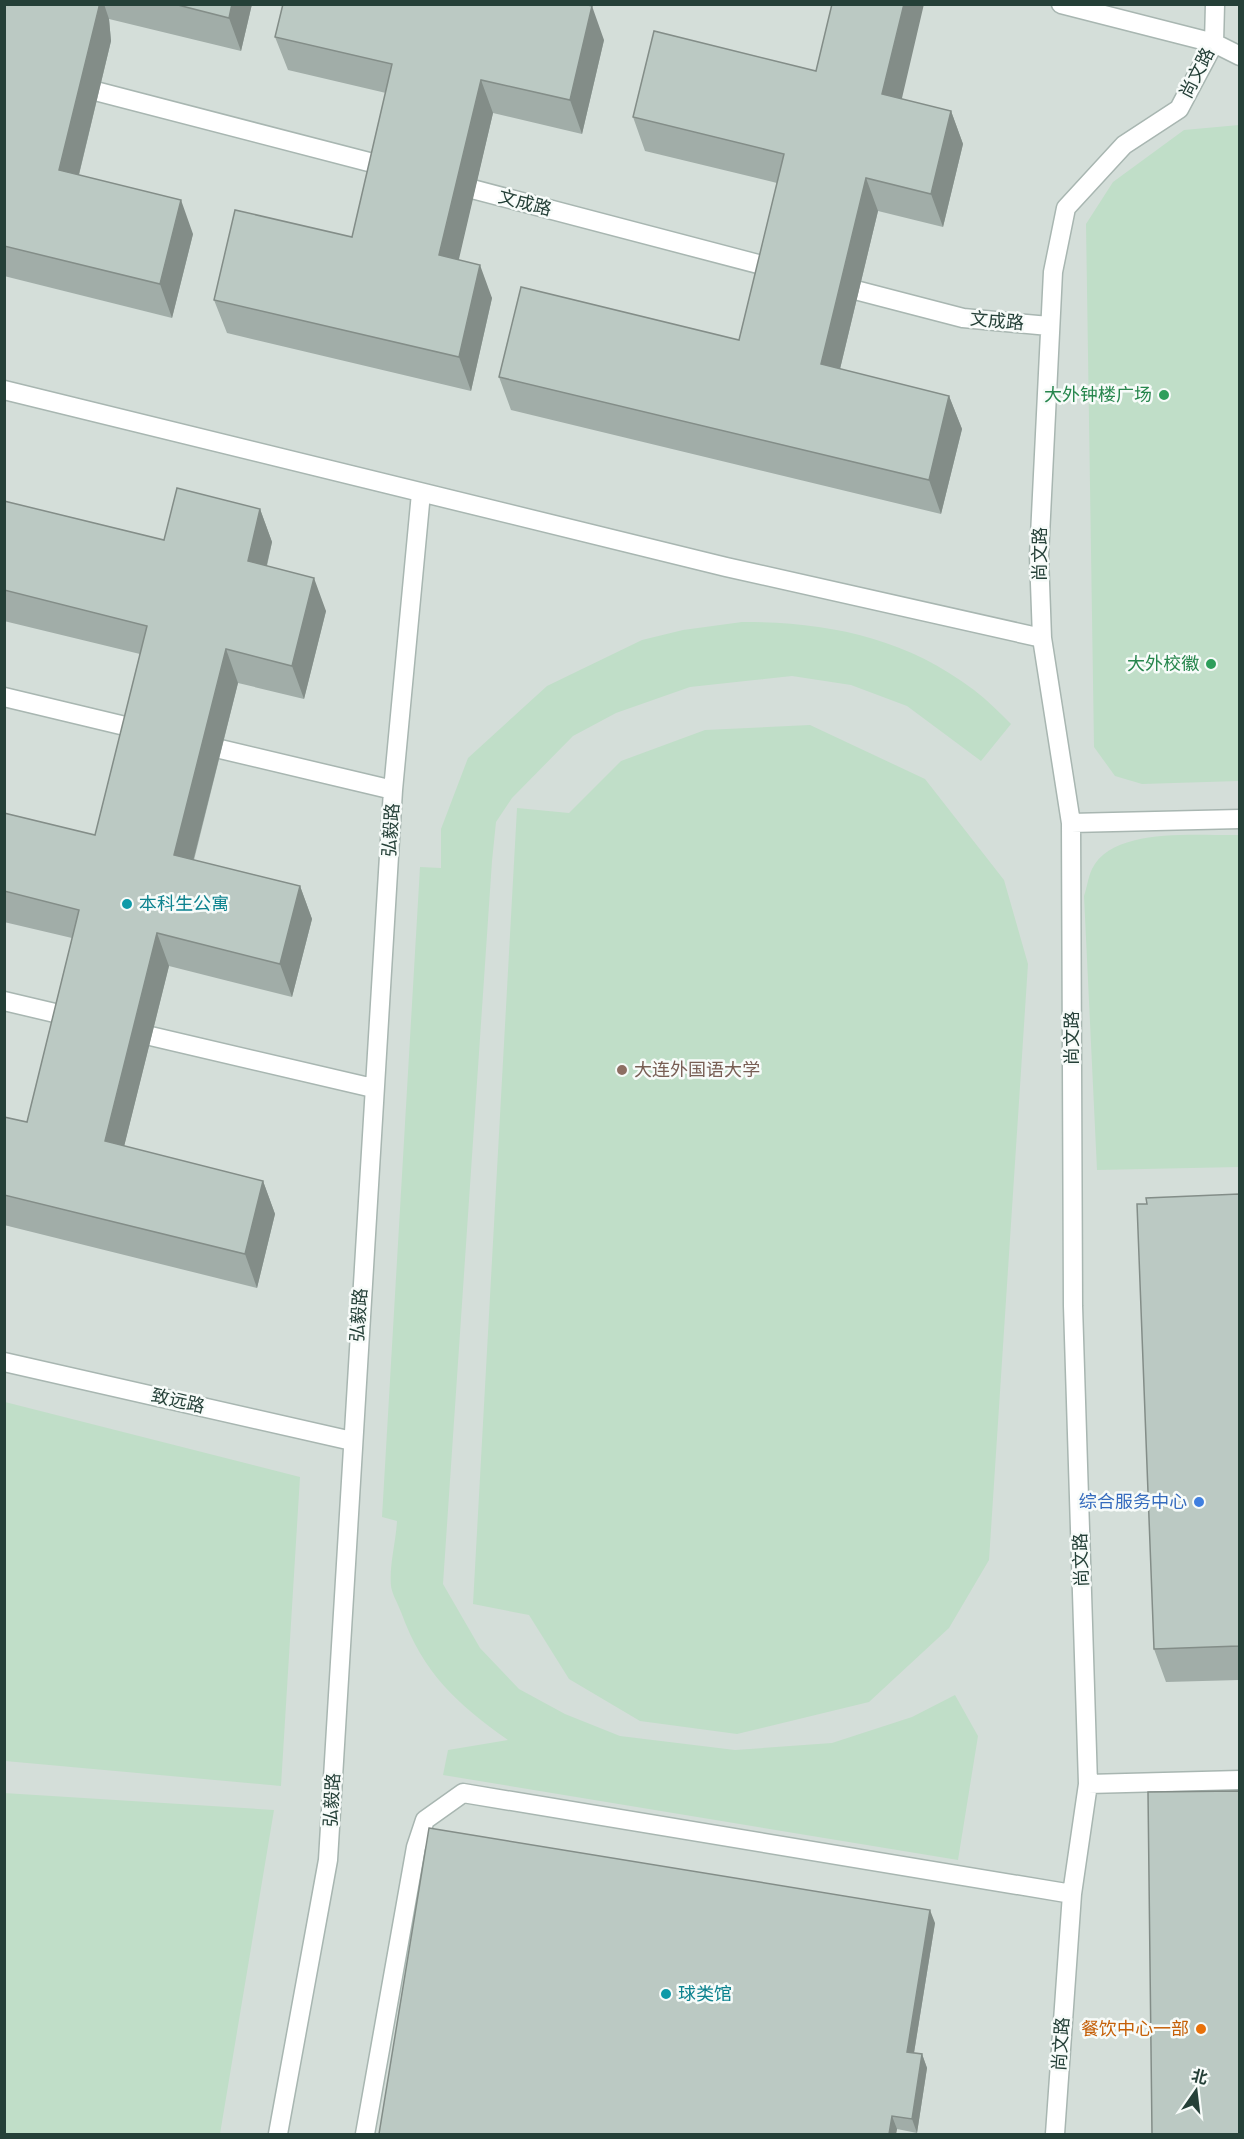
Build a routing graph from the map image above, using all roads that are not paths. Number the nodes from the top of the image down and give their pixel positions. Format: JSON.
{"nodes":[{"id":1,"x":1061,"y":4,"type":"edge"},
{"id":2,"x":1215,"y":4,"type":"edge"},
{"id":3,"x":1214,"y":43,"type":"junction"},
{"id":4,"x":1239,"y":56,"type":"edge"},
{"id":5,"x":60,"y":81,"type":"edge"},
{"id":6,"x":412,"y":174,"type":"edge"},
{"id":7,"x":435,"y":180,"type":"edge"},
{"id":8,"x":1049,"y":326,"type":"junction"},
{"id":9,"x":4,"y":390,"type":"edge"},
{"id":10,"x":421,"y":493,"type":"junction"},
{"id":11,"x":1042,"y":638,"type":"junction"},
{"id":12,"x":4,"y":698,"type":"edge"},
{"id":13,"x":393,"y":790,"type":"junction"},
{"id":14,"x":1239,"y":819,"type":"edge"},
{"id":15,"x":1071,"y":823,"type":"junction"},
{"id":16,"x":4,"y":1001,"type":"edge"},
{"id":17,"x":374,"y":1088,"type":"junction"},
{"id":18,"x":4,"y":1362,"type":"edge"},
{"id":19,"x":352,"y":1441,"type":"junction"},
{"id":20,"x":1239,"y":1780,"type":"edge"},
{"id":21,"x":1088,"y":1784,"type":"junction"},
{"id":22,"x":1072,"y":1894,"type":"junction"},
{"id":23,"x":278,"y":2134,"type":"edge"},
{"id":24,"x":365,"y":2134,"type":"edge"},
{"id":25,"x":1055,"y":2134,"type":"edge"}],
"edges":[{"from":1,"to":3,"type":"street"},
{"from":2,"to":3,"type":"street","name":"尚文路"},
{"from":3,"to":4,"type":"street"},
{"from":3,"to":8,"type":"street","name":"尚文路"},
{"from":5,"to":6,"type":"street"},
{"from":7,"to":8,"type":"street","name":"文成路"},
{"from":8,"to":11,"type":"street","name":"尚文路"},
{"from":9,"to":10,"type":"street"},
{"from":10,"to":11,"type":"street"},
{"from":10,"to":13,"type":"street","name":"弘毅路"},
{"from":11,"to":15,"type":"street","name":"尚文路"},
{"from":12,"to":13,"type":"street"},
{"from":13,"to":17,"type":"street","name":"弘毅路"},
{"from":14,"to":15,"type":"street"},
{"from":15,"to":21,"type":"street","name":"尚文路"},
{"from":16,"to":17,"type":"street"},
{"from":17,"to":19,"type":"street","name":"弘毅路"},
{"from":18,"to":19,"type":"street","name":"致远路"},
{"from":19,"to":23,"type":"street","name":"弘毅路"},
{"from":20,"to":21,"type":"street"},
{"from":21,"to":22,"type":"street","name":"尚文路"},
{"from":22,"to":24,"type":"street"},
{"from":22,"to":25,"type":"street","name":"尚文路"}]}
